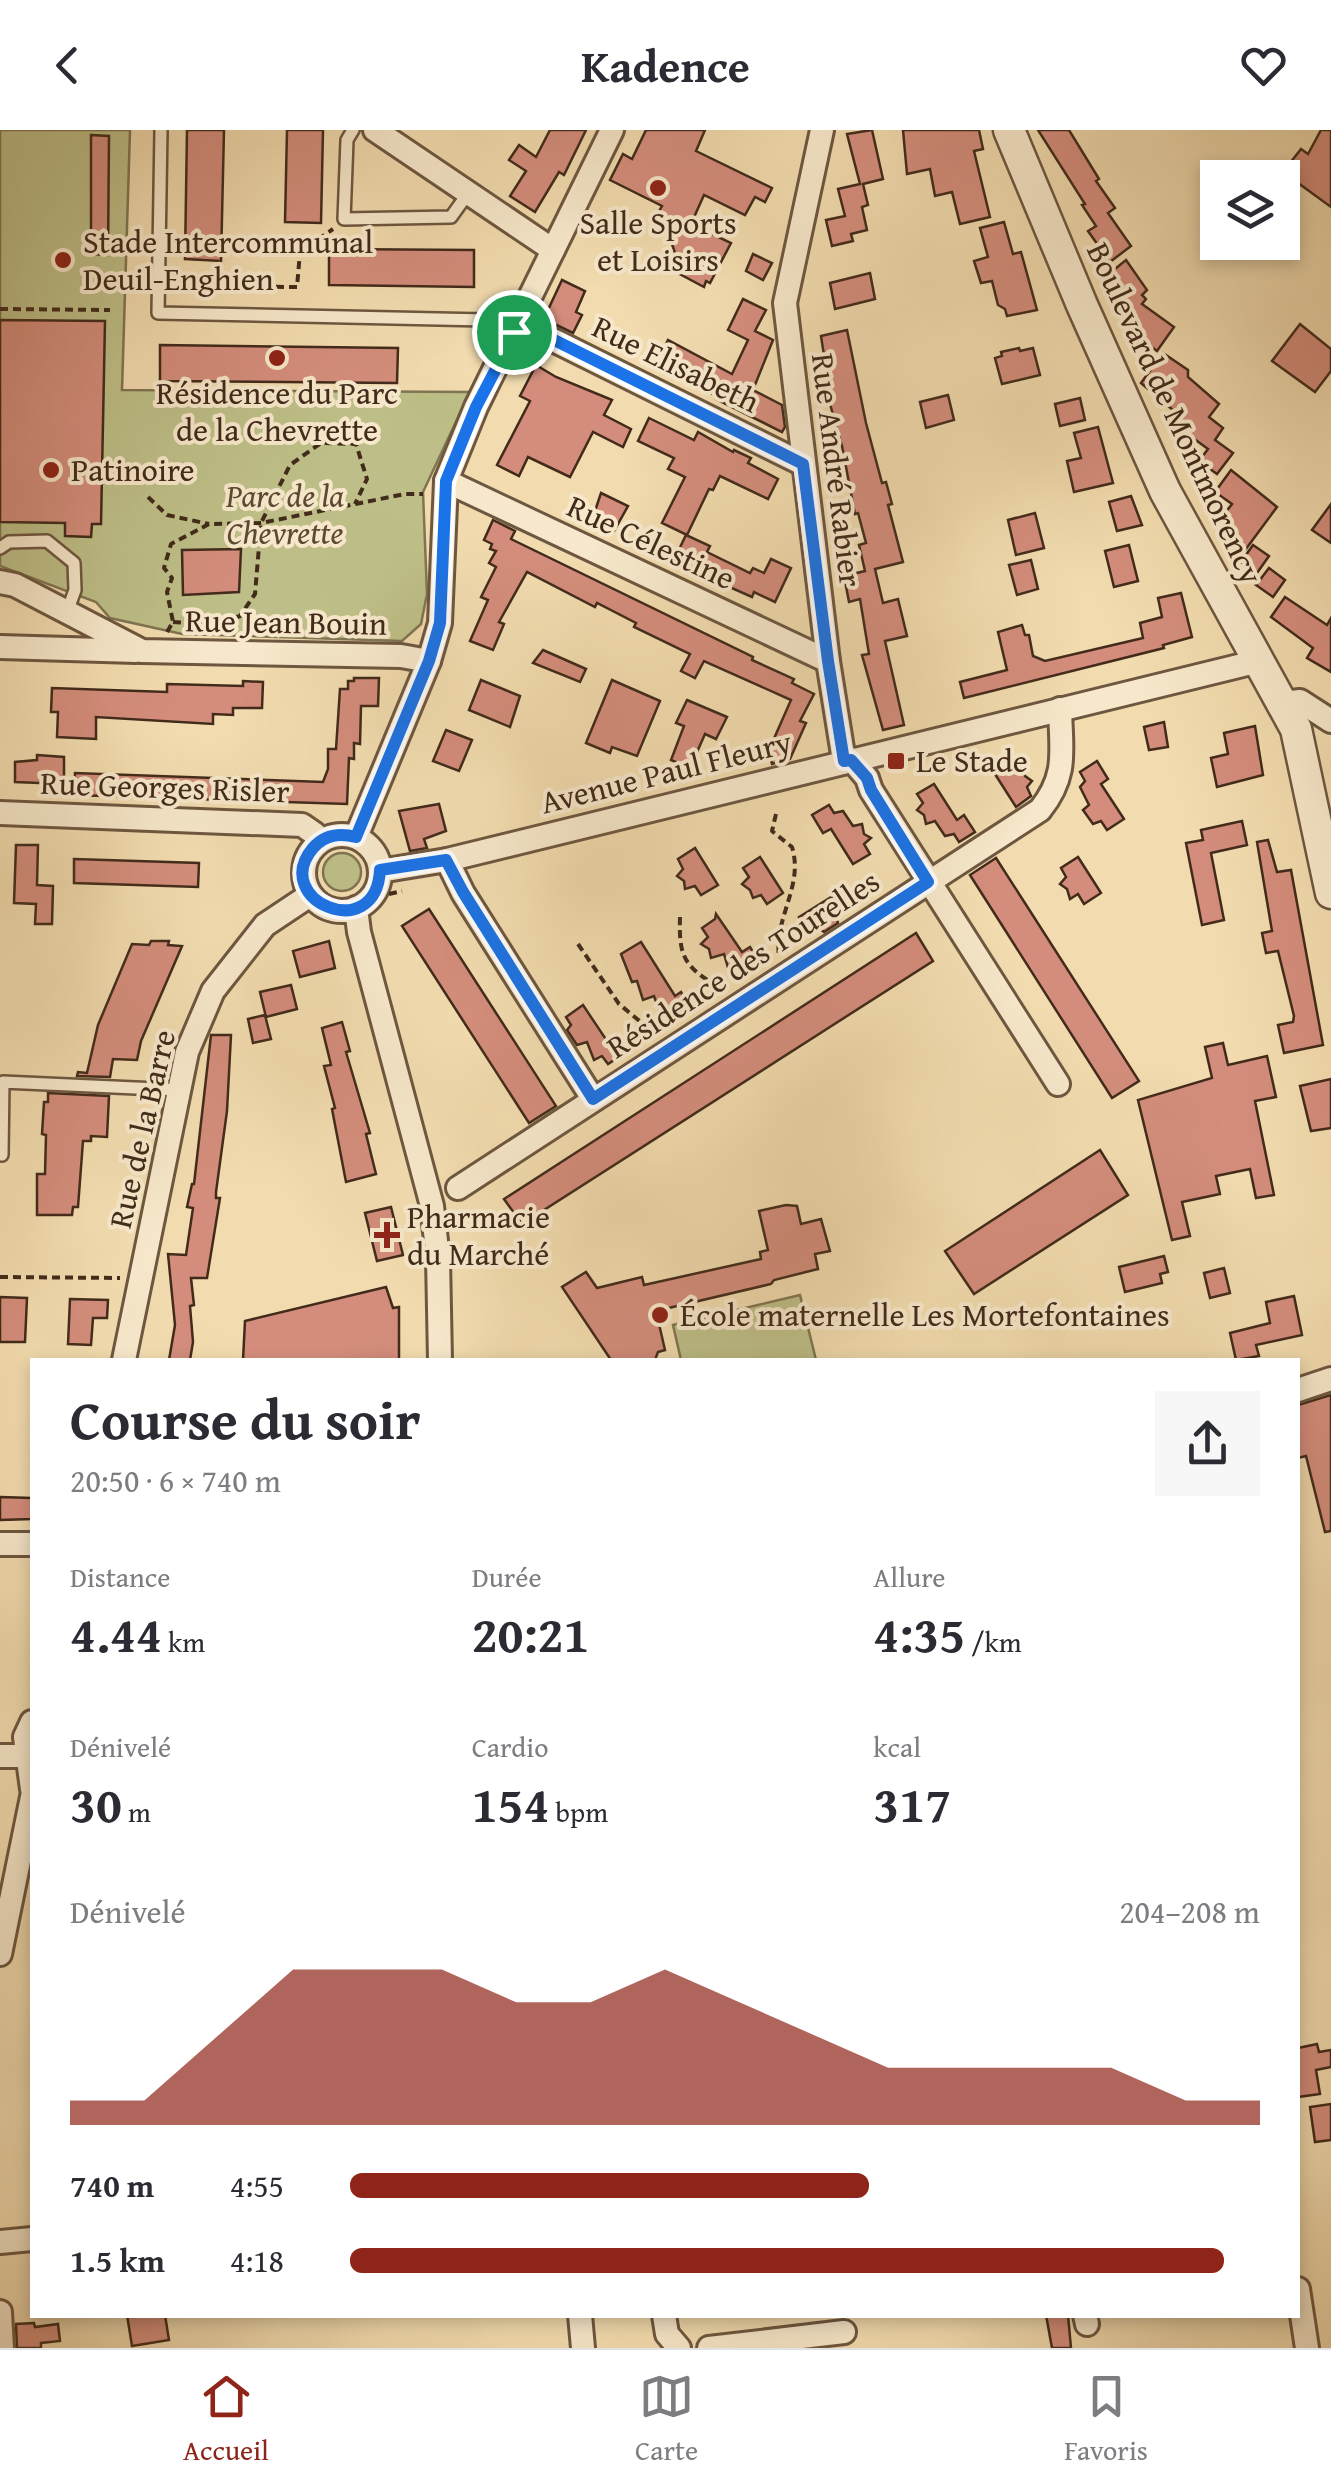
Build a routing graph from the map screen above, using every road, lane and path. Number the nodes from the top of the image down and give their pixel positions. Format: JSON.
{"nodes":[{"id":1,"x":160,"y":130,"type":"edge"},
{"id":2,"x":353,"y":130,"type":"edge"},
{"id":3,"x":376,"y":130,"type":"edge"},
{"id":4,"x":612,"y":130,"type":"edge"},
{"id":5,"x":822,"y":130,"type":"edge"},
{"id":6,"x":1009,"y":130,"type":"edge"},
{"id":7,"x":469,"y":192,"type":"junction"},
{"id":8,"x":344,"y":219,"type":"junction"},
{"id":9,"x":553,"y":250,"type":"junction"},
{"id":10,"x":158,"y":286,"type":"junction"},
{"id":11,"x":0,"y":309,"type":"edge"},
{"id":12,"x":110,"y":310,"type":"dead end"},
{"id":13,"x":517,"y":327,"type":"junction"},
{"id":14,"x":803,"y":464,"type":"junction"},
{"id":15,"x":444,"y":488,"type":"junction"},
{"id":16,"x":148,"y":496,"type":"dead end"},
{"id":17,"x":354,"y":506,"type":"junction"},
{"id":18,"x":261,"y":523,"type":"junction"},
{"id":19,"x":209,"y":524,"type":"junction"},
{"id":20,"x":0,"y":548,"type":"edge"},
{"id":21,"x":0,"y":582,"type":"edge"},
{"id":22,"x":67,"y":612,"type":"junction"},
{"id":23,"x":173,"y":622,"type":"junction"},
{"id":24,"x":168,"y":630,"type":"dead end"},
{"id":25,"x":0,"y":647,"type":"edge"},
{"id":26,"x":142,"y":651,"type":"junction"},
{"id":27,"x":429,"y":661,"type":"junction"},
{"id":28,"x":828,"y":661,"type":"junction"},
{"id":29,"x":1259,"y":661,"type":"junction"},
{"id":30,"x":1284,"y":703,"type":"junction"},
{"id":31,"x":1060,"y":710,"type":"junction"},
{"id":32,"x":1331,"y":721,"type":"edge"},
{"id":33,"x":847,"y":760,"type":"junction"},
{"id":34,"x":0,"y":813,"type":"edge"},
{"id":35,"x":776,"y":814,"type":"dead end"},
{"id":36,"x":356,"y":837,"type":"junction"},
{"id":37,"x":318,"y":842,"type":"junction"},
{"id":38,"x":446,"y":860,"type":"junction"},
{"id":39,"x":380,"y":870,"type":"junction"},
{"id":40,"x":928,"y":882,"type":"junction"},
{"id":41,"x":1331,"y":893,"type":"edge"},
{"id":42,"x":310,"y":895,"type":"junction"},
{"id":43,"x":356,"y":908,"type":"junction"},
{"id":44,"x":680,"y":917,"type":"dead end"},
{"id":45,"x":578,"y":944,"type":"dead end"},
{"id":46,"x":781,"y":966,"type":"dead end"},
{"id":47,"x":718,"y":1008,"type":"dead end"},
{"id":48,"x":675,"y":1047,"type":"junction"},
{"id":49,"x":1058,"y":1084,"type":"dead end"},
{"id":50,"x":180,"y":1090,"type":"junction"},
{"id":51,"x":593,"y":1099,"type":"junction"},
{"id":52,"x":2,"y":1155,"type":"edge"},
{"id":53,"x":458,"y":1188,"type":"dead end"},
{"id":54,"x":0,"y":1277,"type":"edge"},
{"id":55,"x":141,"y":1278,"type":"junction"},
{"id":56,"x":124,"y":1358,"type":"edge"},
{"id":57,"x":440,"y":1358,"type":"edge"},
{"id":58,"x":1331,"y":1379,"type":"edge"},
{"id":59,"x":1300,"y":1389,"type":"edge"},
{"id":60,"x":0,"y":1544,"type":"edge"},
{"id":61,"x":30,"y":1544,"type":"edge"},
{"id":62,"x":30,"y":1726,"type":"edge"},
{"id":63,"x":29,"y":1753,"type":"edge"},
{"id":64,"x":0,"y":1756,"type":"edge"},
{"id":65,"x":30,"y":1803,"type":"edge"},
{"id":66,"x":0,"y":1954,"type":"edge"},
{"id":67,"x":30,"y":2239,"type":"edge"},
{"id":68,"x":0,"y":2242,"type":"edge"},
{"id":69,"x":1300,"y":2302,"type":"edge"},
{"id":70,"x":0,"y":2312,"type":"edge"},
{"id":71,"x":580,"y":2318,"type":"edge"},
{"id":72,"x":664,"y":2318,"type":"edge"},
{"id":73,"x":844,"y":2332,"type":"dead end"},
{"id":74,"x":2,"y":2348,"type":"edge"},
{"id":75,"x":583,"y":2348,"type":"edge"},
{"id":76,"x":679,"y":2348,"type":"edge"},
{"id":77,"x":709,"y":2348,"type":"edge"},
{"id":78,"x":1307,"y":2348,"type":"edge"}],
"edges":[{"from":1,"to":10,"type":"lane"},
{"from":2,"to":8,"type":"lane"},
{"from":3,"to":7,"type":"street"},
{"from":4,"to":9,"type":"street"},
{"from":5,"to":14,"type":"street","name":"Rue André Rabier"},
{"from":6,"to":29,"type":"street","name":"Boulevard de Montmorency"},
{"from":7,"to":8,"type":"lane"},
{"from":7,"to":9,"type":"street"},
{"from":8,"to":10,"type":"path"},
{"from":9,"to":13,"type":"street"},
{"from":10,"to":13,"type":"lane"},
{"from":11,"to":12,"type":"path"},
{"from":13,"to":14,"type":"street","name":"Rue Elisabeth"},
{"from":13,"to":15,"type":"street"},
{"from":14,"to":28,"type":"street","name":"Rue André Rabier"},
{"from":15,"to":17,"type":"path"},
{"from":15,"to":27,"type":"street"},
{"from":15,"to":28,"type":"street","name":"Rue Célestine"},
{"from":16,"to":19,"type":"path"},
{"from":17,"to":18,"type":"path"},
{"from":17,"to":18,"type":"path"},
{"from":18,"to":19,"type":"path"},
{"from":18,"to":23,"type":"path"},
{"from":19,"to":23,"type":"path"},
{"from":20,"to":22,"type":"lane"},
{"from":21,"to":22,"type":"street","name":"Rue Jean Bouin"},
{"from":22,"to":26,"type":"street","name":"Rue Jean Bouin"},
{"from":23,"to":24,"type":"path"},
{"from":25,"to":26,"type":"street","name":"Rue Jean Bouin"},
{"from":26,"to":27,"type":"street","name":"Rue Jean Bouin"},
{"from":27,"to":36,"type":"street"},
{"from":28,"to":33,"type":"street","name":"Rue André Rabier"},
{"from":29,"to":30,"type":"street","name":"Boulevard de Montmorency"},
{"from":29,"to":31,"type":"street","name":"Avenue Paul Fleury"},
{"from":30,"to":32,"type":"street"},
{"from":30,"to":41,"type":"street","name":"Boulevard de Montmorency"},
{"from":31,"to":33,"type":"street","name":"Avenue Paul Fleury"},
{"from":31,"to":40,"type":"street","name":"Résidence des Tourelles"},
{"from":33,"to":38,"type":"street","name":"Avenue Paul Fleury"},
{"from":33,"to":40,"type":"street","name":"Résidence des Tourelles"},
{"from":34,"to":37,"type":"street","name":"Rue Georges Risler"},
{"from":35,"to":46,"type":"path"},
{"from":36,"to":37,"type":"street"},
{"from":36,"to":39,"type":"street"},
{"from":37,"to":42,"type":"street"},
{"from":38,"to":39,"type":"street","name":"Avenue Paul Fleury"},
{"from":38,"to":51,"type":"street","name":"Résidence des Tourelles"},
{"from":39,"to":43,"type":"street"},
{"from":40,"to":48,"type":"street","name":"Résidence des Tourelles"},
{"from":40,"to":49,"type":"street","name":"Résidence des Tourelles"},
{"from":42,"to":43,"type":"street"},
{"from":42,"to":50,"type":"street","name":"Rue de la Barre"},
{"from":43,"to":57,"type":"street"},
{"from":44,"to":47,"type":"path"},
{"from":45,"to":48,"type":"path"},
{"from":48,"to":51,"type":"street","name":"Résidence des Tourelles"},
{"from":50,"to":52,"type":"lane"},
{"from":50,"to":55,"type":"street","name":"Rue de la Barre"},
{"from":51,"to":53,"type":"street","name":"Résidence des Tourelles"},
{"from":54,"to":55,"type":"path"},
{"from":55,"to":56,"type":"street","name":"Rue de la Barre"},
{"from":58,"to":59,"type":"street"},
{"from":60,"to":61,"type":"street"},
{"from":62,"to":63,"type":"street"},
{"from":63,"to":64,"type":"street"},
{"from":65,"to":66,"type":"street"},
{"from":67,"to":68,"type":"street"},
{"from":69,"to":78,"type":"street"},
{"from":70,"to":74,"type":"street"},
{"from":71,"to":75,"type":"street"},
{"from":72,"to":76,"type":"street"},
{"from":73,"to":77,"type":"street"}]}
